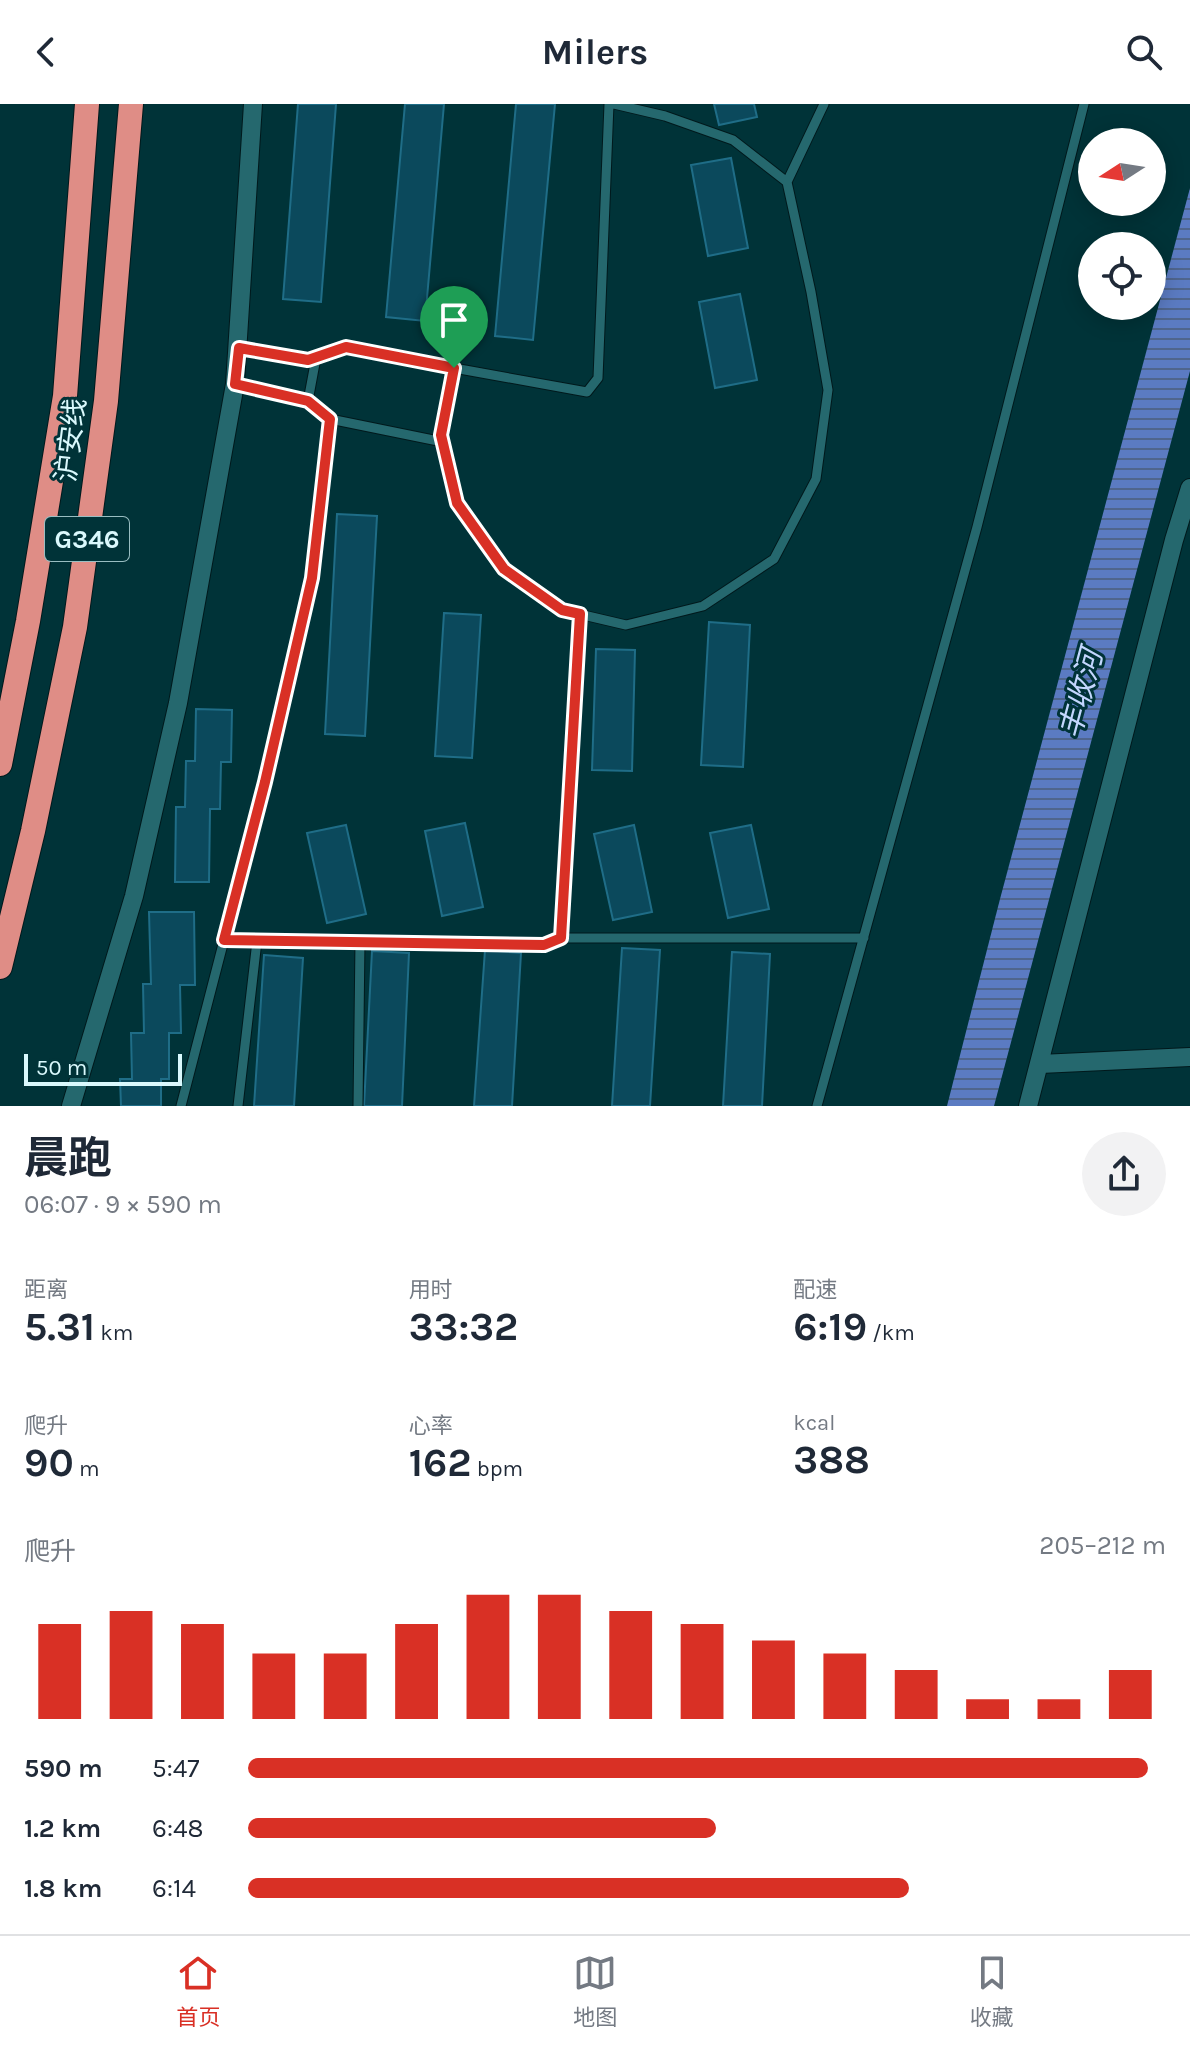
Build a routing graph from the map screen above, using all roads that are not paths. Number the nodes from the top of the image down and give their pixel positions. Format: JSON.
{"nodes":[{"id":1,"x":87,"y":104,"type":"edge"},
{"id":2,"x":131,"y":104,"type":"edge"},
{"id":3,"x":253,"y":104,"type":"edge"},
{"id":4,"x":611,"y":104,"type":"edge"},
{"id":5,"x":824,"y":104,"type":"edge"},
{"id":6,"x":1084,"y":104,"type":"edge"},
{"id":7,"x":787,"y":182,"type":"junction"},
{"id":8,"x":239,"y":348,"type":"junction"},
{"id":9,"x":316,"y":358,"type":"junction"},
{"id":10,"x":454,"y":368,"type":"junction"},
{"id":11,"x":235,"y":384,"type":"junction"},
{"id":12,"x":308,"y":401,"type":"junction"},
{"id":13,"x":330,"y":419,"type":"junction"},
{"id":14,"x":443,"y":442,"type":"junction"},
{"id":15,"x":1190,"y":488,"type":"edge"},
{"id":16,"x":580,"y":614,"type":"junction"},
{"id":17,"x":0,"y":764,"type":"edge"},
{"id":18,"x":561,"y":938,"type":"junction"},
{"id":19,"x":864,"y":938,"type":"junction"},
{"id":20,"x":224,"y":940,"type":"junction"},
{"id":21,"x":257,"y":941,"type":"junction"},
{"id":22,"x":360,"y":941,"type":"junction"},
{"id":23,"x":0,"y":967,"type":"edge"},
{"id":24,"x":1190,"y":1057,"type":"edge"},
{"id":25,"x":1040,"y":1064,"type":"junction"},
{"id":26,"x":71,"y":1106,"type":"edge"},
{"id":27,"x":181,"y":1106,"type":"edge"},
{"id":28,"x":238,"y":1106,"type":"edge"},
{"id":29,"x":358,"y":1106,"type":"edge"},
{"id":30,"x":817,"y":1106,"type":"edge"},
{"id":31,"x":1028,"y":1106,"type":"edge"}],
"edges":[{"from":1,"to":17,"type":"highway","name":"沪安线","number":"G346"},
{"from":2,"to":23,"type":"highway","name":"沪安线","number":"G346"},
{"from":3,"to":8,"type":"street"},
{"from":4,"to":7,"type":"lane"},
{"from":4,"to":10,"type":"lane"},
{"from":5,"to":7,"type":"lane"},
{"from":6,"to":19,"type":"lane"},
{"from":7,"to":16,"type":"lane"},
{"from":8,"to":9,"type":"lane"},
{"from":8,"to":11,"type":"street"},
{"from":9,"to":10,"type":"lane"},
{"from":9,"to":12,"type":"lane"},
{"from":10,"to":14,"type":"lane"},
{"from":11,"to":12,"type":"lane"},
{"from":11,"to":26,"type":"street"},
{"from":12,"to":13,"type":"lane"},
{"from":13,"to":14,"type":"lane"},
{"from":13,"to":20,"type":"lane"},
{"from":14,"to":16,"type":"lane"},
{"from":15,"to":25,"type":"street"},
{"from":16,"to":18,"type":"lane"},
{"from":18,"to":19,"type":"lane"},
{"from":18,"to":22,"type":"lane"},
{"from":19,"to":30,"type":"lane"},
{"from":20,"to":21,"type":"lane"},
{"from":20,"to":27,"type":"lane"},
{"from":21,"to":22,"type":"lane"},
{"from":21,"to":28,"type":"lane"},
{"from":22,"to":29,"type":"lane"},
{"from":24,"to":25,"type":"street"},
{"from":25,"to":31,"type":"street"}]}
